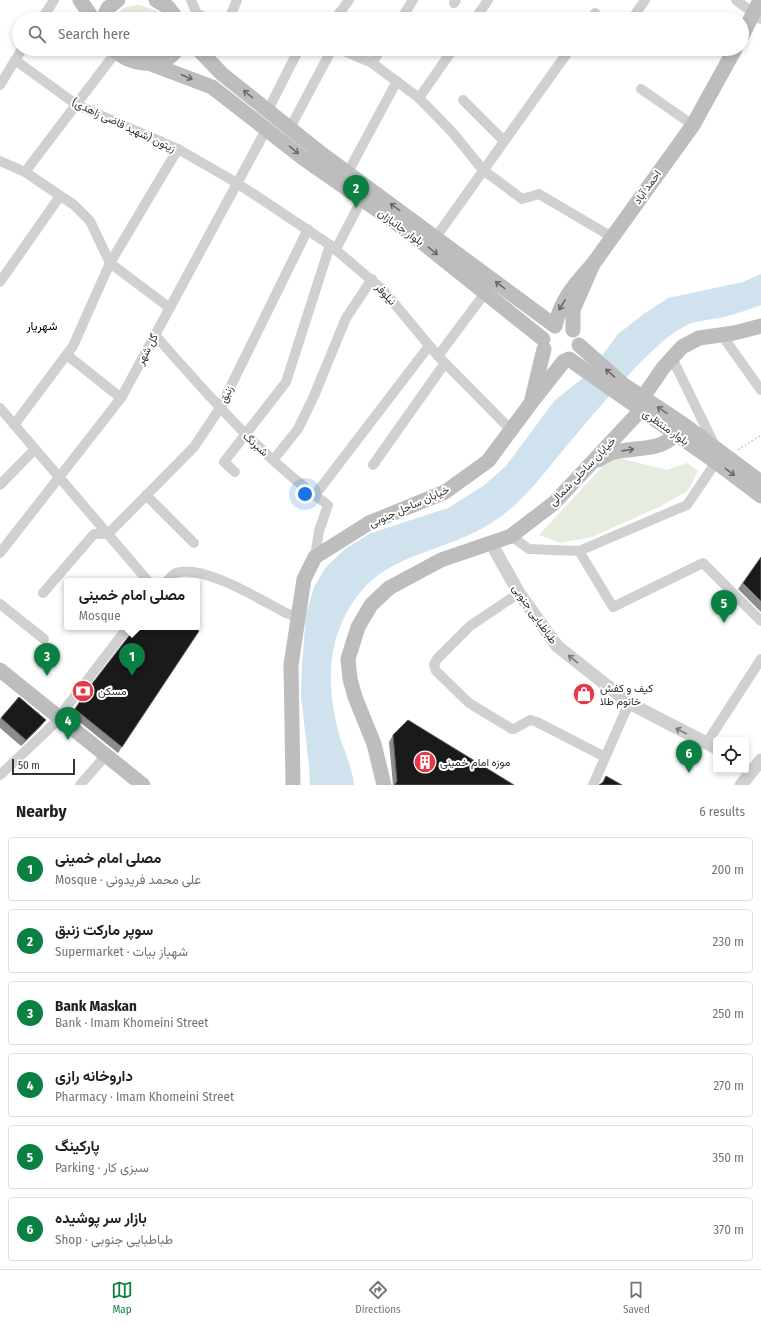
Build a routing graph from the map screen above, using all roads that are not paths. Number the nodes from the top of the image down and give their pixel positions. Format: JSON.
{"nodes":[{"id":1,"x":54,"y":0,"type":"edge"},
{"id":2,"x":80,"y":0,"type":"edge"},
{"id":3,"x":118,"y":0,"type":"edge"},
{"id":4,"x":191,"y":0,"type":"edge"},
{"id":5,"x":237,"y":0,"type":"edge"},
{"id":6,"x":349,"y":0,"type":"edge"},
{"id":7,"x":488,"y":0,"type":"edge"},
{"id":8,"x":645,"y":0,"type":"edge"},
{"id":9,"x":736,"y":0,"type":"edge"},
{"id":10,"x":164,"y":2,"type":"edge"},
{"id":11,"x":408,"y":2,"type":"edge"},
{"id":12,"x":758,"y":10,"type":"edge"},
{"id":13,"x":46,"y":12,"type":"edge"},
{"id":14,"x":88,"y":12,"type":"edge"},
{"id":15,"x":107,"y":12,"type":"edge"},
{"id":16,"x":172,"y":12,"type":"edge"},
{"id":17,"x":196,"y":12,"type":"edge"},
{"id":18,"x":232,"y":12,"type":"edge"},
{"id":19,"x":340,"y":12,"type":"edge"},
{"id":20,"x":404,"y":12,"type":"edge"},
{"id":21,"x":480,"y":12,"type":"edge"},
{"id":22,"x":637,"y":12,"type":"edge"},
{"id":23,"x":749,"y":25,"type":"edge"},
{"id":24,"x":18,"y":56,"type":"edge"},
{"id":25,"x":111,"y":56,"type":"edge"},
{"id":26,"x":125,"y":56,"type":"edge"},
{"id":27,"x":169,"y":56,"type":"edge"},
{"id":28,"x":205,"y":56,"type":"edge"},
{"id":29,"x":295,"y":56,"type":"edge"},
{"id":30,"x":328,"y":56,"type":"edge"},
{"id":31,"x":356,"y":56,"type":"edge"},
{"id":32,"x":376,"y":56,"type":"edge"},
{"id":33,"x":449,"y":56,"type":"edge"},
{"id":34,"x":565,"y":56,"type":"edge"},
{"id":35,"x":731,"y":56,"type":"edge"},
{"id":36,"x":15,"y":60,"type":"junction"},
{"id":37,"x":372,"y":63,"type":"junction"},
{"id":38,"x":151,"y":64,"type":"junction"},
{"id":39,"x":397,"y":81,"type":"junction"},
{"id":40,"x":0,"y":86,"type":"edge"},
{"id":41,"x":641,"y":89,"type":"dead end"},
{"id":42,"x":419,"y":98,"type":"junction"},
{"id":43,"x":463,"y":100,"type":"dead end"},
{"id":44,"x":77,"y":105,"type":"junction"},
{"id":45,"x":268,"y":110,"type":"junction"},
{"id":46,"x":693,"y":125,"type":"junction"},
{"id":47,"x":266,"y":128,"type":"junction"},
{"id":48,"x":290,"y":128,"type":"junction"},
{"id":49,"x":504,"y":141,"type":"junction"},
{"id":50,"x":178,"y":149,"type":"junction"},
{"id":51,"x":0,"y":161,"type":"edge"},
{"id":52,"x":483,"y":170,"type":"junction"},
{"id":53,"x":25,"y":172,"type":"junction"},
{"id":54,"x":348,"y":172,"type":"junction"},
{"id":55,"x":238,"y":183,"type":"junction"},
{"id":56,"x":60,"y":196,"type":"junction"},
{"id":57,"x":362,"y":199,"type":"junction"},
{"id":58,"x":308,"y":229,"type":"junction"},
{"id":59,"x":436,"y":237,"type":"junction"},
{"id":60,"x":612,"y":237,"type":"junction"},
{"id":61,"x":333,"y":247,"type":"junction"},
{"id":62,"x":110,"y":263,"type":"junction"},
{"id":63,"x":593,"y":264,"type":"junction"},
{"id":64,"x":372,"y":279,"type":"junction"},
{"id":65,"x":0,"y":282,"type":"edge"},
{"id":66,"x":486,"y":293,"type":"junction"},
{"id":67,"x":170,"y":308,"type":"junction"},
{"id":68,"x":555,"y":326,"type":"junction"},
{"id":69,"x":761,"y":326,"type":"edge"},
{"id":70,"x":574,"y":330,"type":"junction"},
{"id":71,"x":155,"y":334,"type":"junction"},
{"id":72,"x":721,"y":334,"type":"junction"},
{"id":73,"x":544,"y":344,"type":"junction"},
{"id":74,"x":579,"y":345,"type":"junction"},
{"id":75,"x":429,"y":346,"type":"junction"},
{"id":76,"x":67,"y":355,"type":"junction"},
{"id":77,"x":672,"y":358,"type":"junction"},
{"id":78,"x":441,"y":359,"type":"junction"},
{"id":79,"x":567,"y":360,"type":"junction"},
{"id":80,"x":592,"y":366,"type":"junction"},
{"id":81,"x":761,"y":390,"type":"edge"},
{"id":82,"x":121,"y":398,"type":"junction"},
{"id":83,"x":530,"y":403,"type":"junction"},
{"id":84,"x":642,"y":404,"type":"junction"},
{"id":85,"x":0,"y":408,"type":"edge"},
{"id":86,"x":220,"y":408,"type":"junction"},
{"id":87,"x":14,"y":425,"type":"junction"},
{"id":88,"x":680,"y":429,"type":"junction"},
{"id":89,"x":511,"y":430,"type":"junction"},
{"id":90,"x":246,"y":435,"type":"junction"},
{"id":91,"x":35,"y":449,"type":"junction"},
{"id":92,"x":720,"y":456,"type":"junction"},
{"id":93,"x":274,"y":459,"type":"junction"},
{"id":94,"x":592,"y":463,"type":"junction"},
{"id":95,"x":373,"y":465,"type":"dead end"},
{"id":96,"x":235,"y":472,"type":"dead end"},
{"id":97,"x":59,"y":477,"type":"junction"},
{"id":98,"x":761,"y":482,"type":"edge"},
{"id":99,"x":0,"y":485,"type":"edge"},
{"id":100,"x":146,"y":495,"type":"junction"},
{"id":101,"x":315,"y":496,"type":"junction"},
{"id":102,"x":761,"y":496,"type":"edge"},
{"id":103,"x":108,"y":534,"type":"junction"},
{"id":104,"x":511,"y":536,"type":"junction"},
{"id":105,"x":194,"y":543,"type":"dead end"},
{"id":106,"x":491,"y":543,"type":"junction"},
{"id":107,"x":579,"y":551,"type":"junction"},
{"id":108,"x":0,"y":553,"type":"edge"},
{"id":109,"x":315,"y":557,"type":"junction"},
{"id":110,"x":145,"y":578,"type":"edge"},
{"id":111,"x":170,"y":578,"type":"edge"},
{"id":112,"x":43,"y":593,"type":"dead end"},
{"id":113,"x":519,"y":594,"type":"junction"},
{"id":114,"x":0,"y":604,"type":"edge"},
{"id":115,"x":298,"y":617,"type":"junction"},
{"id":116,"x":761,"y":621,"type":"edge"},
{"id":117,"x":126,"y":630,"type":"edge"},
{"id":118,"x":44,"y":639,"type":"dead end"},
{"id":119,"x":761,"y":659,"type":"edge"},
{"id":120,"x":0,"y":670,"type":"edge"},
{"id":121,"x":0,"y":680,"type":"edge"},
{"id":122,"x":629,"y":702,"type":"junction"},
{"id":123,"x":56,"y":721,"type":"junction"},
{"id":124,"x":711,"y":746,"type":"edge"},
{"id":125,"x":605,"y":757,"type":"junction"},
{"id":126,"x":101,"y":761,"type":"junction"},
{"id":127,"x":756,"y":765,"type":"edge"},
{"id":128,"x":0,"y":775,"type":"edge"},
{"id":129,"x":80,"y":785,"type":"edge"},
{"id":130,"x":129,"y":785,"type":"edge"},
{"id":131,"x":143,"y":785,"type":"edge"},
{"id":132,"x":293,"y":785,"type":"edge"},
{"id":133,"x":384,"y":785,"type":"edge"},
{"id":134,"x":593,"y":785,"type":"edge"},
{"id":135,"x":741,"y":785,"type":"edge"}],
"edges":[{"from":1,"to":13,"type":"street"},
{"from":2,"to":14,"type":"main road"},
{"from":3,"to":15,"type":"main road"},
{"from":4,"to":17,"type":"street"},
{"from":5,"to":18,"type":"street"},
{"from":6,"to":19,"type":"street"},
{"from":7,"to":21,"type":"street"},
{"from":8,"to":22,"type":"street"},
{"from":9,"to":12,"type":"street"},
{"from":10,"to":16,"type":"main road"},
{"from":11,"to":20,"type":"street"},
{"from":12,"to":23,"type":"main road"},
{"from":24,"to":36,"type":"street"},
{"from":25,"to":44,"type":"street"},
{"from":26,"to":38,"type":"main road","name":"بلوار جانبازان"},
{"from":27,"to":38,"type":"main road"},
{"from":45,"to":28,"type":"main road","name":"بلوار جانبازان","one_way":true},
{"from":29,"to":45,"type":"street"},
{"from":30,"to":48,"type":"street"},
{"from":31,"to":37,"type":"street"},
{"from":32,"to":37,"type":"street"},
{"from":33,"to":42,"type":"street"},
{"from":34,"to":49,"type":"street"},
{"from":35,"to":46,"type":"main road","name":"احمد آباد"},
{"from":36,"to":40,"type":"street"},
{"from":36,"to":44,"type":"street","name":"زیتون (شهید قاضی زاهدی)"},
{"from":37,"to":39,"type":"street"},
{"from":38,"to":47,"type":"main road","name":"بلوار جانبازان","one_way":true},
{"from":39,"to":42,"type":"street"},
{"from":39,"to":54,"type":"street"},
{"from":41,"to":46,"type":"street"},
{"from":42,"to":52,"type":"street"},
{"from":43,"to":49,"type":"street"},
{"from":44,"to":50,"type":"street","name":"زیتون (شهید قاضی زاهدی)"},
{"from":44,"to":53,"type":"street"},
{"from":45,"to":48,"type":"main road","name":"بلوار جانبازان"},
{"from":46,"to":60,"type":"main road","name":"احمد آباد"},
{"from":47,"to":55,"type":"street","name":"گل شهر"},
{"from":47,"to":57,"type":"main road","name":"بلوار جانبازان","one_way":true},
{"from":48,"to":54,"type":"main road","name":"بلوار جانبازان"},
{"from":49,"to":52,"type":"street"},
{"from":50,"to":55,"type":"street","name":"زیتون (شهید قاضی زاهدی)"},
{"from":50,"to":62,"type":"street"},
{"from":51,"to":53,"type":"street"},
{"from":52,"to":59,"type":"street"},
{"from":52,"to":60,"type":"street"},
{"from":53,"to":56,"type":"street"},
{"from":59,"to":54,"type":"main road","name":"بلوار جانبازان","one_way":true},
{"from":55,"to":58,"type":"street","name":"نیلوفر"},
{"from":55,"to":67,"type":"street","name":"گل شهر"},
{"from":56,"to":62,"type":"street"},
{"from":56,"to":65,"type":"street"},
{"from":57,"to":61,"type":"street"},
{"from":57,"to":66,"type":"main road","name":"بلوار جانبازان","one_way":true},
{"from":58,"to":61,"type":"street","name":"نیلوفر"},
{"from":58,"to":86,"type":"street","name":"زنبق"},
{"from":68,"to":59,"type":"main road","name":"بلوار جانبازان","one_way":true},
{"from":60,"to":63,"type":"main road","name":"احمد آباد"},
{"from":61,"to":64,"type":"street","name":"نیلوفر"},
{"from":61,"to":90,"type":"street"},
{"from":62,"to":67,"type":"street"},
{"from":62,"to":76,"type":"street"},
{"from":63,"to":68,"type":"main road","one_way":true},
{"from":63,"to":70,"type":"main road","name":"احمد آباد"},
{"from":64,"to":75,"type":"street","name":"نیلوفر"},
{"from":64,"to":93,"type":"street"},
{"from":66,"to":73,"type":"main road","name":"بلوار جانبازان"},
{"from":66,"to":78,"type":"street"},
{"from":67,"to":71,"type":"street","name":"گل شهر"},
{"from":68,"to":70,"type":"main road"},
{"from":68,"to":73,"type":"main road"},
{"from":69,"to":72,"type":"main road","name":"خیابان ساحلی شمالی"},
{"from":70,"to":74,"type":"main road"},
{"from":71,"to":82,"type":"street","name":"گل شهر"},
{"from":71,"to":86,"type":"street","name":"شبرنگ"},
{"from":72,"to":77,"type":"main road","name":"خیابان ساحلی شمالی"},
{"from":72,"to":81,"type":"street"},
{"from":73,"to":79,"type":"main road"},
{"from":73,"to":83,"type":"main road","name":"خیابان ساحل جنوبی"},
{"from":74,"to":79,"type":"main road"},
{"from":74,"to":80,"type":"main road","name":"بلوار منتظری"},
{"from":75,"to":78,"type":"street","name":"نیلوفر"},
{"from":75,"to":101,"type":"street"},
{"from":76,"to":82,"type":"street"},
{"from":76,"to":87,"type":"street"},
{"from":77,"to":84,"type":"main road","name":"خیابان ساحلی شمالی"},
{"from":77,"to":92,"type":"street"},
{"from":78,"to":89,"type":"street","name":"نیلوفر"},
{"from":78,"to":95,"type":"street"},
{"from":79,"to":80,"type":"main road","name":"بلوار منتظری"},
{"from":79,"to":83,"type":"main road"},
{"from":80,"to":84,"type":"main road","name":"بلوار منتظری"},
{"from":82,"to":97,"type":"street","name":"گل شهر"},
{"from":83,"to":89,"type":"main road","name":"خیابان ساحل جنوبی"},
{"from":84,"to":88,"type":"main road","name":"بلوار منتظری"},
{"from":84,"to":94,"type":"main road","name":"خیابان ساحلی شمالی"},
{"from":85,"to":87,"type":"street"},
{"from":86,"to":90,"type":"street","name":"شبرنگ"},
{"from":86,"to":100,"type":"street","name":"زنبق"},
{"from":87,"to":91,"type":"street"},
{"from":88,"to":92,"type":"main road","name":"بلوار منتظری"},
{"from":94,"to":88,"type":"main road","one_way":true},
{"from":89,"to":109,"type":"main road","name":"خیابان ساحل جنوبی"},
{"from":90,"to":93,"type":"street","name":"شبرنگ"},
{"from":90,"to":96,"type":"street"},
{"from":91,"to":97,"type":"street"},
{"from":91,"to":99,"type":"street"},
{"from":92,"to":98,"type":"main road","name":"بلوار منتظری"},
{"from":92,"to":102,"type":"main road","name":"بلوار منتظری","one_way":true},
{"from":92,"to":107,"type":"street"},
{"from":93,"to":101,"type":"street","name":"شبرنگ"},
{"from":94,"to":104,"type":"main road","name":"خیابان ساحلی شمالی"},
{"from":97,"to":103,"type":"street"},
{"from":97,"to":108,"type":"street","name":"گل شهر"},
{"from":100,"to":103,"type":"street","name":"زنبق"},
{"from":100,"to":105,"type":"street"},
{"from":101,"to":109,"type":"street","name":"شبرنگ"},
{"from":103,"to":110,"type":"street"},
{"from":103,"to":112,"type":"street"},
{"from":104,"to":106,"type":"main road","name":"خیابان ساحلی شمالی"},
{"from":104,"to":107,"type":"street"},
{"from":106,"to":113,"type":"street","name":"طباطبایی جنوبی"},
{"from":106,"to":133,"type":"main road","name":"خیابان ساحلی شمالی"},
{"from":107,"to":116,"type":"street"},
{"from":109,"to":115,"type":"main road"},
{"from":111,"to":115,"type":"street"},
{"from":122,"to":113,"type":"street","name":"طباطبایی جنوبی","one_way":true},
{"from":113,"to":125,"type":"street"},
{"from":114,"to":118,"type":"street"},
{"from":115,"to":132,"type":"main road"},
{"from":117,"to":123,"type":"street"},
{"from":119,"to":124,"type":"street"},
{"from":120,"to":123,"type":"main road"},
{"from":121,"to":123,"type":"main road"},
{"from":124,"to":122,"type":"street","name":"طباطبایی جنوبی","one_way":true},
{"from":122,"to":125,"type":"street"},
{"from":123,"to":126,"type":"main road"},
{"from":123,"to":128,"type":"street"},
{"from":123,"to":131,"type":"main road"},
{"from":125,"to":134,"type":"street"},
{"from":126,"to":129,"type":"street"},
{"from":126,"to":130,"type":"main road"},
{"from":127,"to":135,"type":"street"}]}
